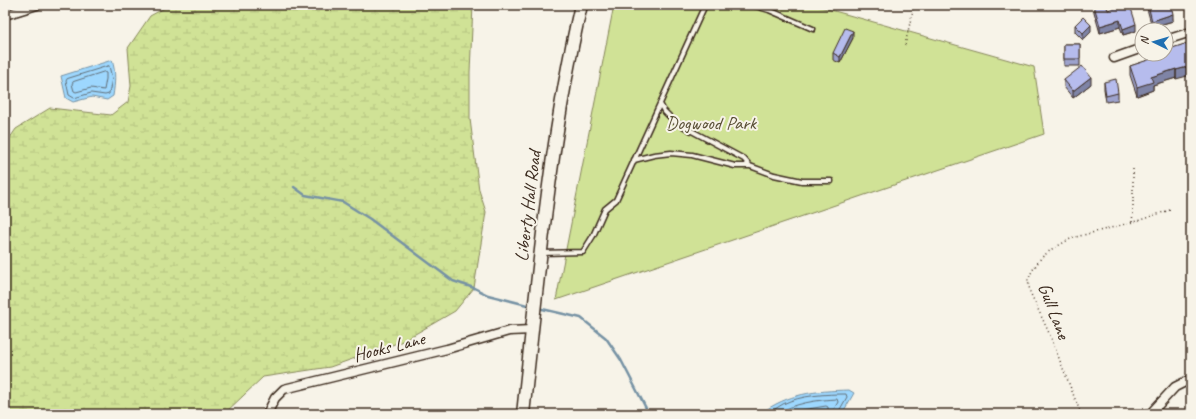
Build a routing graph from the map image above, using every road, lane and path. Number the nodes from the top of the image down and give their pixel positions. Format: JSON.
{"nodes":[{"id":1,"x":37,"y":5,"type":"edge"},
{"id":2,"x":581,"y":5,"type":"edge"},
{"id":3,"x":705,"y":5,"type":"edge"},
{"id":4,"x":752,"y":5,"type":"edge"},
{"id":5,"x":914,"y":5,"type":"edge"},
{"id":6,"x":5,"y":15,"type":"edge"},
{"id":7,"x":813,"y":30,"type":"dead end"},
{"id":8,"x":1191,"y":32,"type":"edge"},
{"id":9,"x":1174,"y":37,"type":"edge"},
{"id":10,"x":905,"y":45,"type":"dead end"},
{"id":11,"x":1134,"y":51,"type":"edge"},
{"id":12,"x":1114,"y":58,"type":"dead end"},
{"id":13,"x":660,"y":104,"type":"junction"},
{"id":14,"x":634,"y":160,"type":"junction"},
{"id":15,"x":750,"y":166,"type":"junction"},
{"id":16,"x":1133,"y":168,"type":"dead end"},
{"id":17,"x":831,"y":181,"type":"dead end"},
{"id":18,"x":1170,"y":210,"type":"dead end"},
{"id":19,"x":1132,"y":222,"type":"junction"},
{"id":20,"x":541,"y":253,"type":"junction"},
{"id":21,"x":532,"y":330,"type":"junction"},
{"id":22,"x":1191,"y":379,"type":"edge"},
{"id":23,"x":267,"y":414,"type":"edge"},
{"id":24,"x":523,"y":414,"type":"edge"},
{"id":25,"x":1081,"y":414,"type":"edge"},
{"id":26,"x":1150,"y":414,"type":"edge"}],
"edges":[{"from":1,"to":6,"type":"street"},
{"from":2,"to":20,"type":"main road","name":"Liberty Hall Road"},
{"from":3,"to":13,"type":"lane"},
{"from":4,"to":7,"type":"lane"},
{"from":5,"to":10,"type":"path"},
{"from":8,"to":9,"type":"street"},
{"from":11,"to":12,"type":"street"},
{"from":13,"to":14,"type":"lane"},
{"from":13,"to":15,"type":"lane"},
{"from":14,"to":15,"type":"lane"},
{"from":14,"to":20,"type":"lane"},
{"from":15,"to":17,"type":"lane"},
{"from":16,"to":19,"type":"path"},
{"from":18,"to":19,"type":"path","name":"Gull Lane"},
{"from":19,"to":25,"type":"path","name":"Gull Lane"},
{"from":20,"to":21,"type":"main road","name":"Liberty Hall Road"},
{"from":21,"to":23,"type":"street","name":"Hooks Lane"},
{"from":21,"to":24,"type":"main road","name":"Liberty Hall Road"},
{"from":22,"to":26,"type":"street"}]}
